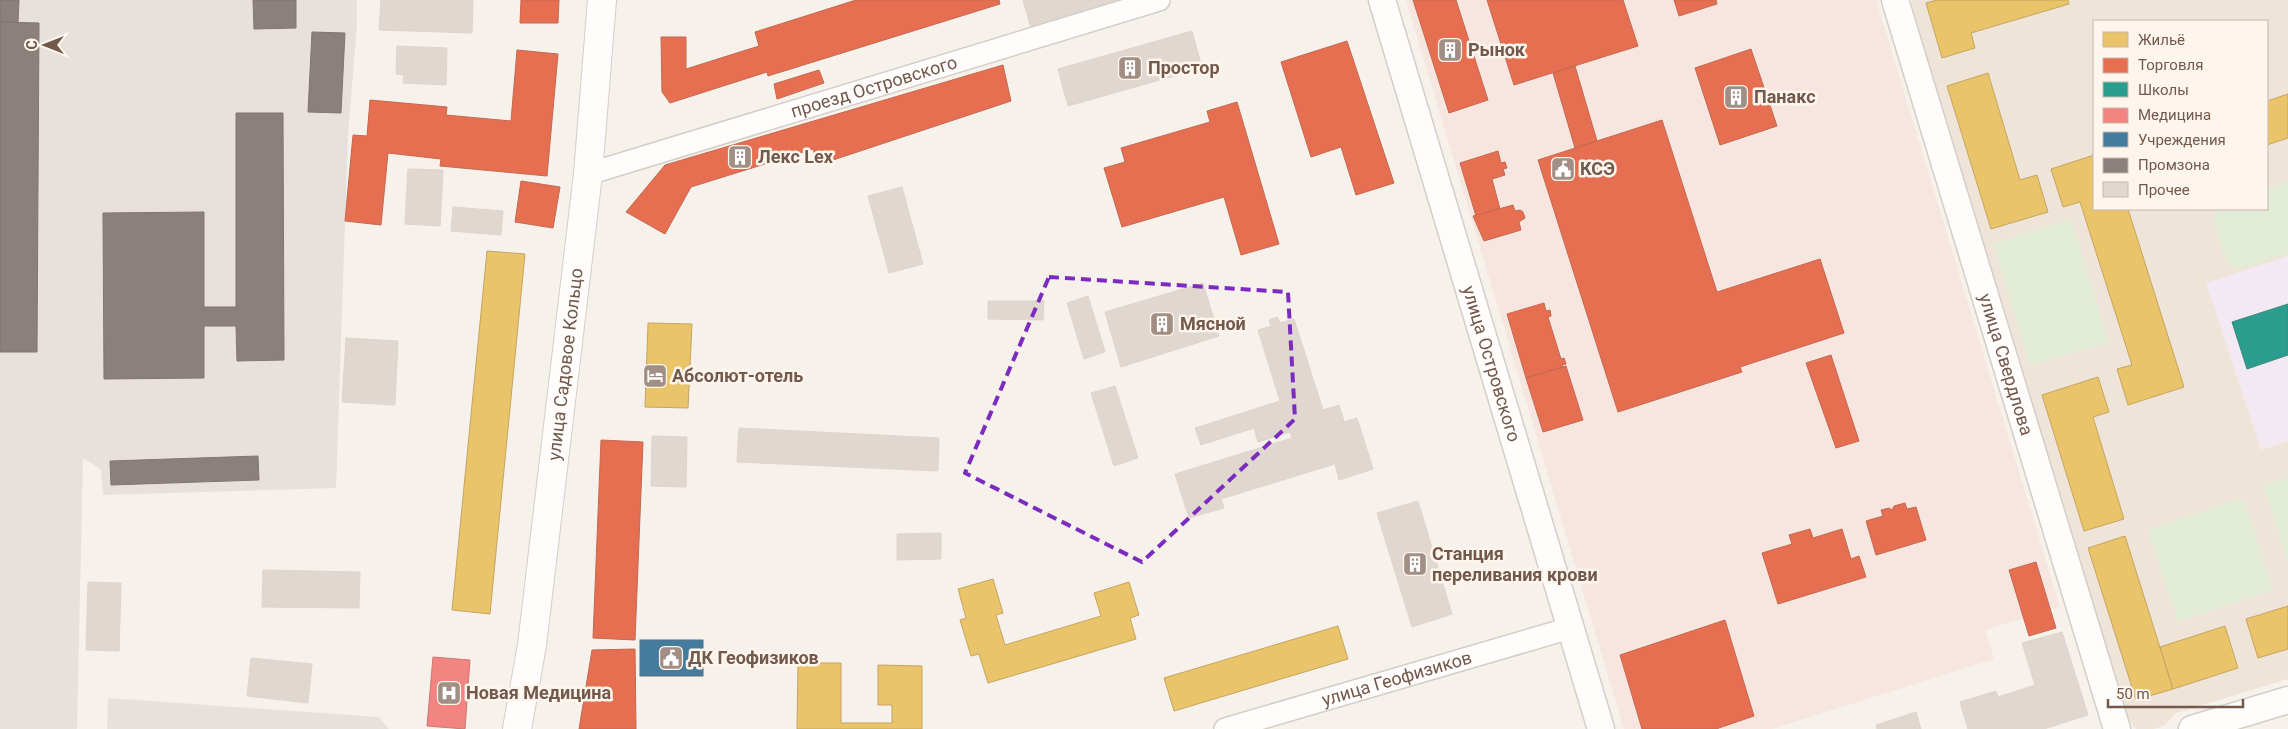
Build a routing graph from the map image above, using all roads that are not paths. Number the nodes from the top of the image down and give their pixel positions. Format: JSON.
{"nodes":[{"id":1,"x":602,"y":0,"type":"edge"},
{"id":2,"x":1159,"y":0,"type":"edge"},
{"id":3,"x":1382,"y":0,"type":"edge"},
{"id":4,"x":1895,"y":0,"type":"edge"},
{"id":5,"x":588,"y":174,"type":"junction"},
{"id":6,"x":1570,"y":628,"type":"junction"},
{"id":7,"x":2288,"y":700,"type":"edge"},
{"id":8,"x":517,"y":729,"type":"edge"},
{"id":9,"x":1225,"y":729,"type":"edge"},
{"id":10,"x":1601,"y":729,"type":"edge"},
{"id":11,"x":2117,"y":729,"type":"edge"},
{"id":12,"x":2192,"y":729,"type":"edge"}],
"edges":[{"from":1,"to":5,"type":"main road","name":"улица Садовое Кольцо"},
{"from":2,"to":5,"type":"street","name":"проезд Островского"},
{"from":3,"to":6,"type":"street","name":"улица Островского"},
{"from":4,"to":11,"type":"street","name":"улица Свердлова"},
{"from":5,"to":8,"type":"main road","name":"улица Садовое Кольцо"},
{"from":6,"to":9,"type":"street","name":"улица Геофизиков"},
{"from":6,"to":10,"type":"street","name":"улица Островского"},
{"from":7,"to":12,"type":"street"}]}
